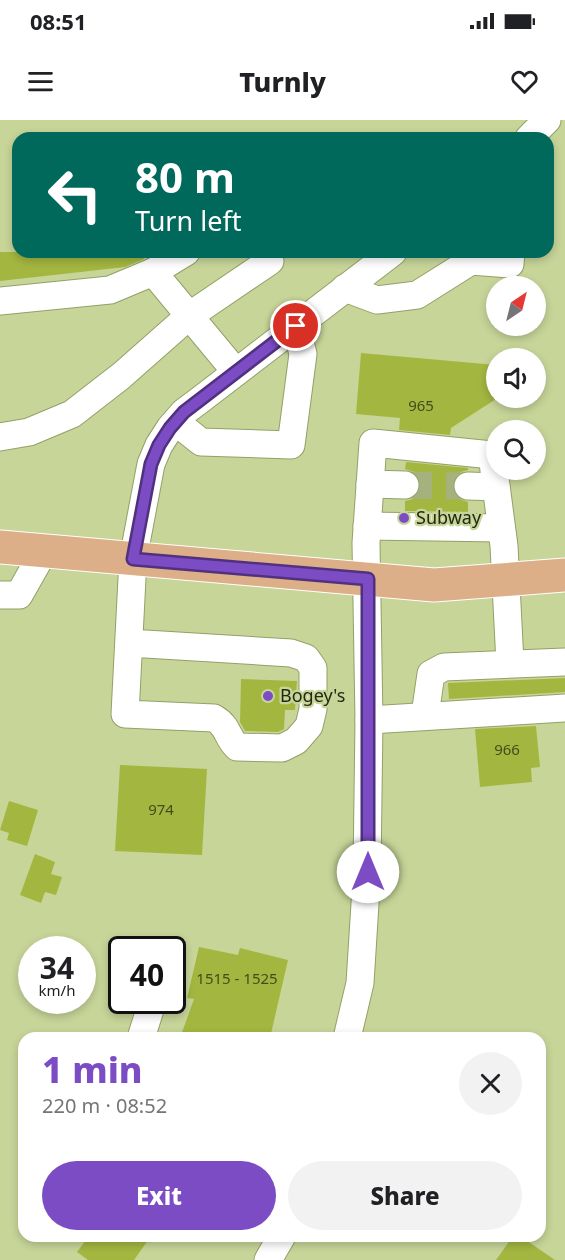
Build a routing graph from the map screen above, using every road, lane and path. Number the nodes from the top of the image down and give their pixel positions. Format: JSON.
{"nodes":[{"id":1,"x":547,"y":120,"type":"edge"},
{"id":2,"x":535,"y":132,"type":"edge"},
{"id":3,"x":176,"y":258,"type":"edge"},
{"id":4,"x":268,"y":258,"type":"edge"},
{"id":5,"x":385,"y":258,"type":"edge"},
{"id":6,"x":510,"y":258,"type":"edge"},
{"id":7,"x":153,"y":272,"type":"junction"},
{"id":8,"x":345,"y":288,"type":"junction"},
{"id":9,"x":0,"y":301,"type":"edge"},
{"id":10,"x":189,"y":316,"type":"junction"},
{"id":11,"x":296,"y":326,"type":"junction"},
{"id":12,"x":236,"y":372,"type":"junction"},
{"id":13,"x":176,"y":422,"type":"junction"},
{"id":14,"x":0,"y":437,"type":"edge"},
{"id":15,"x":370,"y":484,"type":"junction"},
{"id":16,"x":405,"y":485,"type":"tunnel mouth"},
{"id":17,"x":468,"y":486,"type":"tunnel mouth"},
{"id":18,"x":496,"y":487,"type":"junction"},
{"id":19,"x":367,"y":526,"type":"junction"},
{"id":20,"x":500,"y":528,"type":"junction"},
{"id":21,"x":0,"y":547,"type":"edge"},
{"id":22,"x":44,"y":551,"type":"junction"},
{"id":23,"x":133,"y":559,"type":"junction"},
{"id":24,"x":565,"y":575,"type":"edge"},
{"id":25,"x":368,"y":579,"type":"junction"},
{"id":26,"x":506,"y":579,"type":"junction"},
{"id":27,"x":0,"y":595,"type":"edge"},
{"id":28,"x":129,"y":643,"type":"junction"},
{"id":29,"x":565,"y":662,"type":"edge"},
{"id":30,"x":510,"y":663,"type":"junction"},
{"id":31,"x":565,"y":708,"type":"edge"},
{"id":32,"x":425,"y":715,"type":"junction"},
{"id":33,"x":369,"y":720,"type":"junction"},
{"id":34,"x":149,"y":1014,"type":"edge"},
{"id":35,"x":143,"y":1032,"type":"edge"},
{"id":36,"x":348,"y":1032,"type":"edge"}],
"edges":[{"from":1,"to":2,"type":"street"},
{"from":3,"to":7,"type":"street"},
{"from":4,"to":10,"type":"street"},
{"from":5,"to":8,"type":"street"},
{"from":6,"to":8,"type":"street"},
{"from":7,"to":9,"type":"street"},
{"from":7,"to":10,"type":"street"},
{"from":8,"to":11,"type":"street"},
{"from":10,"to":12,"type":"street"},
{"from":10,"to":14,"type":"street"},
{"from":11,"to":12,"type":"street"},
{"from":11,"to":13,"type":"street"},
{"from":12,"to":13,"type":"street"},
{"from":13,"to":23,"type":"street"},
{"from":15,"to":16,"type":"street"},
{"from":15,"to":18,"type":"street"},
{"from":15,"to":19,"type":"street"},
{"from":17,"to":18,"type":"street"},
{"from":18,"to":20,"type":"street"},
{"from":19,"to":20,"type":"street"},
{"from":19,"to":25,"type":"street"},
{"from":20,"to":26,"type":"street"},
{"from":21,"to":22,"type":"main road"},
{"from":22,"to":23,"type":"main road"},
{"from":22,"to":27,"type":"street"},
{"from":23,"to":25,"type":"main road"},
{"from":23,"to":28,"type":"street"},
{"from":24,"to":26,"type":"main road"},
{"from":25,"to":26,"type":"main road"},
{"from":25,"to":33,"type":"street"},
{"from":26,"to":30,"type":"street"},
{"from":28,"to":28,"type":"street"},
{"from":29,"to":30,"type":"street"},
{"from":30,"to":32,"type":"street"},
{"from":31,"to":32,"type":"street"},
{"from":32,"to":33,"type":"street"},
{"from":33,"to":36,"type":"street"},
{"from":34,"to":35,"type":"street"}]}
